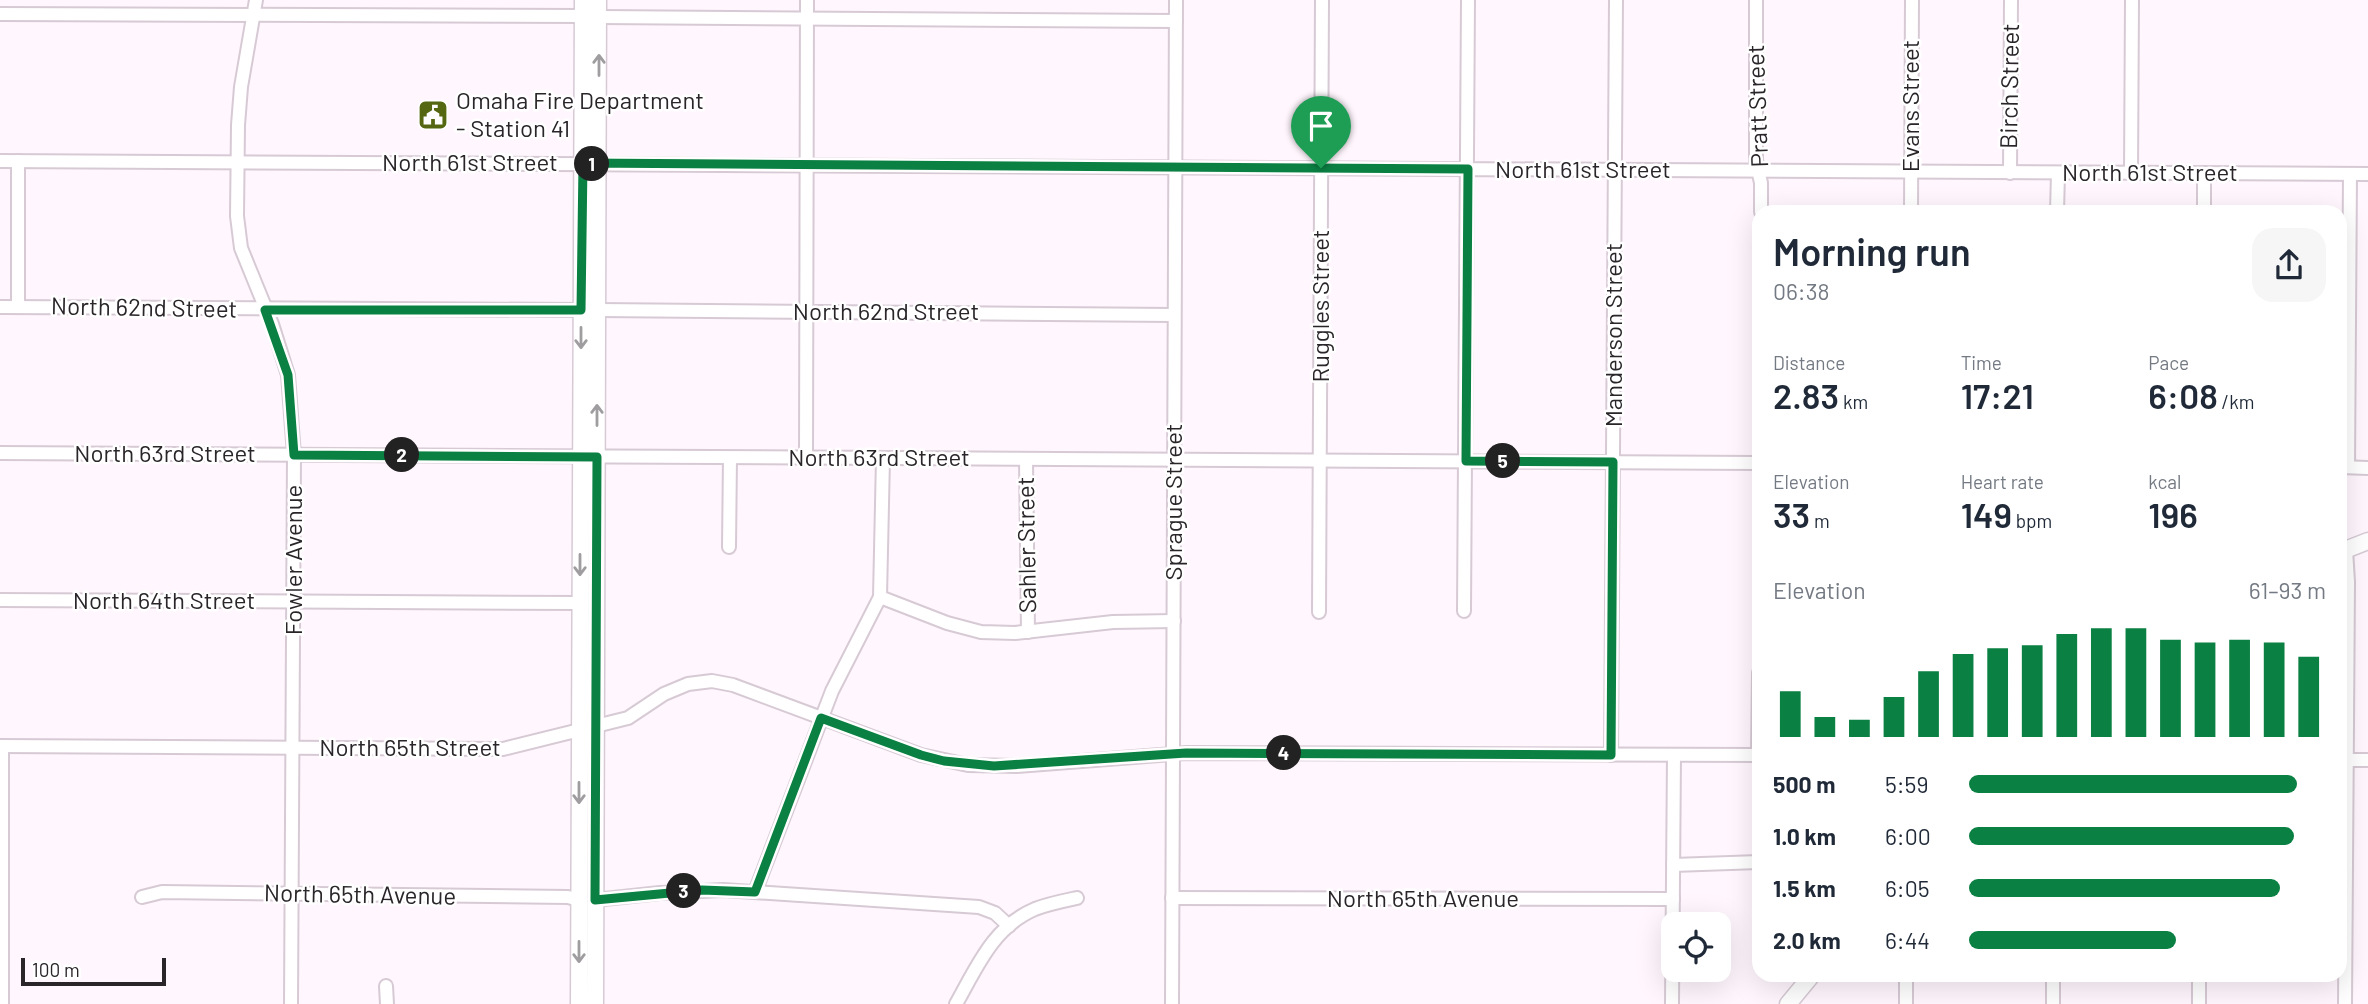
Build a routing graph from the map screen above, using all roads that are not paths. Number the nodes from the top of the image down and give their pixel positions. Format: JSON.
{"nodes":[{"id":1,"x":6,"y":0,"type":"edge"},
{"id":2,"x":256,"y":0,"type":"edge"},
{"id":3,"x":807,"y":0,"type":"edge"},
{"id":4,"x":1176,"y":0,"type":"edge"},
{"id":5,"x":1322,"y":0,"type":"edge"},
{"id":6,"x":1468,"y":0,"type":"edge"},
{"id":7,"x":1616,"y":0,"type":"edge"},
{"id":8,"x":1756,"y":0,"type":"edge"},
{"id":9,"x":1912,"y":0,"type":"edge"},
{"id":10,"x":2011,"y":0,"type":"edge"},
{"id":11,"x":2132,"y":0,"type":"edge"},
{"id":12,"x":591,"y":8,"type":"edge"},
{"id":13,"x":3,"y":14,"type":"edge"},
{"id":14,"x":253,"y":15,"type":"junction"},
{"id":15,"x":808,"y":18,"type":"junction"},
{"id":16,"x":1176,"y":21,"type":"junction"},
{"id":17,"x":0,"y":161,"type":"edge"},
{"id":18,"x":18,"y":161,"type":"junction"},
{"id":19,"x":237,"y":162,"type":"junction"},
{"id":20,"x":590,"y":164,"type":"junction"},
{"id":21,"x":807,"y":165,"type":"junction"},
{"id":22,"x":1175,"y":167,"type":"junction"},
{"id":23,"x":1321,"y":168,"type":"junction"},
{"id":24,"x":1468,"y":169,"type":"junction"},
{"id":25,"x":1614,"y":170,"type":"junction"},
{"id":26,"x":1759,"y":171,"type":"junction"},
{"id":27,"x":1911,"y":172,"type":"junction"},
{"id":28,"x":2010,"y":173,"type":"junction"},
{"id":29,"x":2058,"y":173,"type":"junction"},
{"id":30,"x":2131,"y":173,"type":"junction"},
{"id":31,"x":2204,"y":173,"type":"junction"},
{"id":32,"x":2350,"y":174,"type":"junction"},
{"id":33,"x":2368,"y":174,"type":"edge"},
{"id":34,"x":1761,"y":205,"type":"edge"},
{"id":35,"x":1911,"y":205,"type":"edge"},
{"id":36,"x":2057,"y":205,"type":"edge"},
{"id":37,"x":2204,"y":205,"type":"edge"},
{"id":38,"x":0,"y":307,"type":"edge"},
{"id":39,"x":18,"y":307,"type":"junction"},
{"id":40,"x":265,"y":310,"type":"junction"},
{"id":41,"x":589,"y":310,"type":"junction"},
{"id":42,"x":806,"y":312,"type":"junction"},
{"id":43,"x":1174,"y":314,"type":"junction"},
{"id":44,"x":2347,"y":320,"type":"edge"},
{"id":45,"x":0,"y":453,"type":"edge"},
{"id":46,"x":294,"y":455,"type":"junction"},
{"id":47,"x":580,"y":456,"type":"junction"},
{"id":48,"x":597,"y":457,"type":"junction"},
{"id":49,"x":730,"y":458,"type":"junction"},
{"id":50,"x":806,"y":458,"type":"junction"},
{"id":51,"x":883,"y":458,"type":"junction"},
{"id":52,"x":1026,"y":459,"type":"junction"},
{"id":53,"x":1174,"y":460,"type":"junction"},
{"id":54,"x":1320,"y":460,"type":"junction"},
{"id":55,"x":1466,"y":461,"type":"junction"},
{"id":56,"x":1613,"y":462,"type":"junction"},
{"id":57,"x":1752,"y":463,"type":"edge"},
{"id":58,"x":2347,"y":467,"type":"edge"},
{"id":59,"x":2368,"y":468,"type":"edge"},
{"id":60,"x":2368,"y":541,"type":"edge"},
{"id":61,"x":729,"y":547,"type":"dead end"},
{"id":62,"x":2347,"y":549,"type":"edge"},
{"id":63,"x":2347,"y":576,"type":"edge"},
{"id":64,"x":880,"y":597,"type":"junction"},
{"id":65,"x":0,"y":600,"type":"edge"},
{"id":66,"x":293,"y":601,"type":"junction"},
{"id":67,"x":579,"y":603,"type":"junction"},
{"id":68,"x":1319,"y":611,"type":"dead end"},
{"id":69,"x":1465,"y":611,"type":"dead end"},
{"id":70,"x":2347,"y":618,"type":"edge"},
{"id":71,"x":1174,"y":621,"type":"junction"},
{"id":72,"x":1028,"y":632,"type":"junction"},
{"id":73,"x":821,"y":718,"type":"junction"},
{"id":74,"x":595,"y":725,"type":"junction"},
{"id":75,"x":579,"y":731,"type":"junction"},
{"id":76,"x":1,"y":746,"type":"edge"},
{"id":77,"x":293,"y":748,"type":"junction"},
{"id":78,"x":1173,"y":754,"type":"junction"},
{"id":79,"x":1611,"y":755,"type":"junction"},
{"id":80,"x":1674,"y":755,"type":"junction"},
{"id":81,"x":1752,"y":755,"type":"edge"},
{"id":82,"x":2347,"y":760,"type":"edge"},
{"id":83,"x":2368,"y":760,"type":"edge"},
{"id":84,"x":1752,"y":862,"type":"edge"},
{"id":85,"x":1673,"y":864,"type":"junction"},
{"id":86,"x":755,"y":892,"type":"junction"},
{"id":87,"x":292,"y":894,"type":"junction"},
{"id":88,"x":142,"y":897,"type":"dead end"},
{"id":89,"x":1077,"y":898,"type":"dead end"},
{"id":90,"x":1172,"y":898,"type":"junction"},
{"id":91,"x":587,"y":900,"type":"junction"},
{"id":92,"x":1673,"y":900,"type":"junction"},
{"id":93,"x":1009,"y":926,"type":"junction"},
{"id":94,"x":1806,"y":982,"type":"edge"},
{"id":95,"x":1906,"y":982,"type":"edge"},
{"id":96,"x":2053,"y":982,"type":"edge"},
{"id":97,"x":2199,"y":982,"type":"edge"},
{"id":98,"x":2345,"y":982,"type":"edge"},
{"id":99,"x":386,"y":986,"type":"dead end"},
{"id":100,"x":2,"y":1004,"type":"edge"},
{"id":101,"x":291,"y":1004,"type":"edge"},
{"id":102,"x":387,"y":1004,"type":"edge"},
{"id":103,"x":579,"y":1004,"type":"edge"},
{"id":104,"x":595,"y":1004,"type":"edge"},
{"id":105,"x":956,"y":1004,"type":"edge"},
{"id":106,"x":1172,"y":1004,"type":"edge"},
{"id":107,"x":1672,"y":1004,"type":"edge"},
{"id":108,"x":1788,"y":1004,"type":"edge"},
{"id":109,"x":1906,"y":1004,"type":"edge"},
{"id":110,"x":2053,"y":1004,"type":"edge"},
{"id":111,"x":2199,"y":1004,"type":"edge"},
{"id":112,"x":2345,"y":1004,"type":"edge"}],
"edges":[{"from":1,"to":13,"type":"street"},
{"from":2,"to":14,"type":"street","name":"Fowler Avenue"},
{"from":3,"to":15,"type":"street"},
{"from":4,"to":16,"type":"street","name":"Sprague Street"},
{"from":5,"to":23,"type":"street","name":"Ruggles Street"},
{"from":6,"to":24,"type":"street"},
{"from":7,"to":25,"type":"street","name":"Manderson Street"},
{"from":8,"to":26,"type":"street","name":"Pratt Street"},
{"from":9,"to":27,"type":"street","name":"Evans Street"},
{"from":10,"to":28,"type":"street","name":"Birch Street"},
{"from":11,"to":30,"type":"street"},
{"from":12,"to":14,"type":"street"},
{"from":12,"to":15,"type":"street"},
{"from":12,"to":20,"type":"main road"},
{"from":13,"to":14,"type":"street"},
{"from":14,"to":19,"type":"street","name":"Fowler Avenue"},
{"from":15,"to":16,"type":"street"},
{"from":15,"to":21,"type":"street"},
{"from":16,"to":22,"type":"street","name":"Sprague Street"},
{"from":17,"to":18,"type":"street","name":"North 61st Street"},
{"from":18,"to":19,"type":"street","name":"North 61st Street"},
{"from":18,"to":39,"type":"street"},
{"from":19,"to":20,"type":"street","name":"North 61st Street"},
{"from":19,"to":40,"type":"street","name":"Fowler Avenue"},
{"from":20,"to":21,"type":"street","name":"North 61st Street"},
{"from":20,"to":41,"type":"main road"},
{"from":21,"to":22,"type":"street","name":"North 61st Street"},
{"from":21,"to":42,"type":"street"},
{"from":22,"to":23,"type":"street","name":"North 61st Street"},
{"from":22,"to":43,"type":"street","name":"Sprague Street"},
{"from":23,"to":24,"type":"street","name":"North 61st Street"},
{"from":23,"to":54,"type":"street","name":"Ruggles Street"},
{"from":24,"to":25,"type":"street","name":"North 61st Street"},
{"from":24,"to":55,"type":"street"},
{"from":25,"to":26,"type":"street","name":"North 61st Street"},
{"from":25,"to":56,"type":"street","name":"Manderson Street"},
{"from":26,"to":27,"type":"street","name":"North 61st Street"},
{"from":26,"to":34,"type":"street","name":"Pratt Street"},
{"from":27,"to":28,"type":"street","name":"North 61st Street"},
{"from":27,"to":35,"type":"street","name":"Evans Street"},
{"from":28,"to":29,"type":"street","name":"North 61st Street"},
{"from":29,"to":30,"type":"street","name":"North 61st Street"},
{"from":29,"to":36,"type":"street"},
{"from":30,"to":31,"type":"street","name":"North 61st Street"},
{"from":31,"to":32,"type":"street","name":"North 61st Street"},
{"from":31,"to":37,"type":"street"},
{"from":32,"to":33,"type":"street","name":"North 61st Street"},
{"from":32,"to":44,"type":"street"},
{"from":38,"to":39,"type":"street","name":"North 62nd Street"},
{"from":39,"to":40,"type":"street","name":"North 62nd Street"},
{"from":40,"to":41,"type":"street","name":"North 62nd Street"},
{"from":40,"to":46,"type":"street","name":"Fowler Avenue"},
{"from":41,"to":42,"type":"street","name":"North 62nd Street"},
{"from":41,"to":47,"type":"main road","one_way":true},
{"from":48,"to":41,"type":"main road","one_way":true},
{"from":42,"to":43,"type":"street","name":"North 62nd Street"},
{"from":42,"to":50,"type":"street"},
{"from":43,"to":53,"type":"street","name":"Sprague Street"},
{"from":45,"to":46,"type":"street","name":"North 63rd Street"},
{"from":46,"to":47,"type":"street","name":"North 63rd Street"},
{"from":46,"to":66,"type":"street","name":"Fowler Avenue"},
{"from":47,"to":48,"type":"street","name":"North 63rd Street"},
{"from":47,"to":67,"type":"main road","one_way":true},
{"from":48,"to":49,"type":"street","name":"North 63rd Street"},
{"from":48,"to":74,"type":"main road"},
{"from":49,"to":50,"type":"street","name":"North 63rd Street"},
{"from":49,"to":61,"type":"street"},
{"from":50,"to":51,"type":"street","name":"North 63rd Street"},
{"from":51,"to":52,"type":"street","name":"North 63rd Street"},
{"from":51,"to":64,"type":"street"},
{"from":52,"to":53,"type":"street","name":"North 63rd Street"},
{"from":52,"to":72,"type":"street","name":"Sahler Street"},
{"from":53,"to":54,"type":"street","name":"North 63rd Street"},
{"from":53,"to":71,"type":"street","name":"Sprague Street"},
{"from":54,"to":55,"type":"street","name":"North 63rd Street"},
{"from":54,"to":68,"type":"street","name":"Ruggles Street"},
{"from":55,"to":56,"type":"street","name":"North 63rd Street"},
{"from":55,"to":69,"type":"street"},
{"from":56,"to":57,"type":"street","name":"North 63rd Street"},
{"from":56,"to":79,"type":"street","name":"Manderson Street"},
{"from":58,"to":59,"type":"street"},
{"from":60,"to":62,"type":"main road"},
{"from":63,"to":70,"type":"street"},
{"from":64,"to":72,"type":"street"},
{"from":64,"to":73,"type":"street"},
{"from":65,"to":66,"type":"street","name":"North 64th Street"},
{"from":66,"to":67,"type":"street","name":"North 64th Street"},
{"from":66,"to":77,"type":"street","name":"Fowler Avenue"},
{"from":67,"to":75,"type":"main road"},
{"from":71,"to":72,"type":"street"},
{"from":71,"to":78,"type":"street","name":"Sprague Street"},
{"from":73,"to":74,"type":"street","name":"North 65th Street"},
{"from":73,"to":78,"type":"street","name":"North 65th Street"},
{"from":73,"to":86,"type":"street"},
{"from":74,"to":75,"type":"street","name":"North 65th Street"},
{"from":74,"to":91,"type":"main road"},
{"from":75,"to":77,"type":"street","name":"North 65th Street"},
{"from":75,"to":91,"type":"main road","one_way":true},
{"from":76,"to":77,"type":"street","name":"North 65th Street"},
{"from":76,"to":100,"type":"street"},
{"from":77,"to":87,"type":"street","name":"Fowler Avenue"},
{"from":78,"to":79,"type":"street","name":"North 65th Street"},
{"from":78,"to":90,"type":"street","name":"Sprague Street"},
{"from":79,"to":80,"type":"street","name":"North 65th Street"},
{"from":80,"to":81,"type":"street","name":"North 65th Street"},
{"from":80,"to":85,"type":"street"},
{"from":82,"to":83,"type":"street"},
{"from":84,"to":85,"type":"street"},
{"from":85,"to":92,"type":"street"},
{"from":86,"to":91,"type":"street","name":"North 65th Avenue"},
{"from":86,"to":93,"type":"street","name":"North 65th Avenue"},
{"from":87,"to":88,"type":"street","name":"North 65th Avenue"},
{"from":87,"to":91,"type":"street","name":"North 65th Avenue"},
{"from":87,"to":101,"type":"street","name":"Fowler Avenue"},
{"from":89,"to":93,"type":"street"},
{"from":90,"to":92,"type":"street","name":"North 65th Avenue"},
{"from":90,"to":106,"type":"street","name":"Sprague Street"},
{"from":91,"to":103,"type":"main road","one_way":true},
{"from":91,"to":104,"type":"main road"},
{"from":92,"to":107,"type":"street"},
{"from":93,"to":105,"type":"street"},
{"from":94,"to":108,"type":"main road"},
{"from":95,"to":109,"type":"street"},
{"from":96,"to":110,"type":"street"},
{"from":97,"to":111,"type":"street"},
{"from":98,"to":112,"type":"street"},
{"from":99,"to":102,"type":"street"}]}
